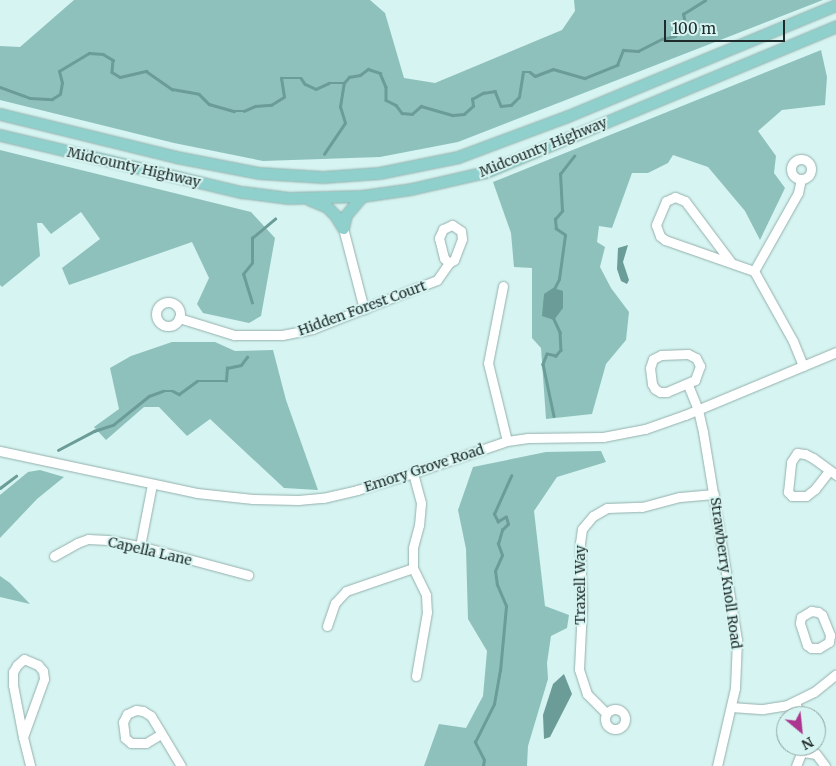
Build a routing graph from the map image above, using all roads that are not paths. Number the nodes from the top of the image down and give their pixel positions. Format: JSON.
{"nodes":[{"id":1,"x":836,"y":5,"type":"edge"},
{"id":2,"x":836,"y":26,"type":"edge"},
{"id":3,"x":0,"y":114,"type":"edge"},
{"id":4,"x":0,"y":135,"type":"edge"},
{"id":5,"x":801,"y":179,"type":"dead end"},
{"id":6,"x":362,"y":196,"type":"junction"},
{"id":7,"x":306,"y":198,"type":"junction"},
{"id":8,"x":343,"y":228,"type":"junction"},
{"id":9,"x":730,"y":261,"type":"junction"},
{"id":10,"x":449,"y":263,"type":"dead end"},
{"id":11,"x":754,"y":271,"type":"junction"},
{"id":12,"x":503,"y":286,"type":"dead end"},
{"id":13,"x":364,"y":309,"type":"junction"},
{"id":14,"x":179,"y":318,"type":"dead end"},
{"id":15,"x":836,"y":352,"type":"edge"},
{"id":16,"x":803,"y":366,"type":"junction"},
{"id":17,"x":688,"y":385,"type":"junction"},
{"id":18,"x":698,"y":410,"type":"junction"},
{"id":19,"x":508,"y":441,"type":"junction"},
{"id":20,"x":0,"y":451,"type":"edge"},
{"id":21,"x":413,"y":473,"type":"junction"},
{"id":22,"x":833,"y":473,"type":"edge"},
{"id":23,"x":152,"y":484,"type":"junction"},
{"id":24,"x":714,"y":494,"type":"junction"},
{"id":25,"x":140,"y":546,"type":"junction"},
{"id":26,"x":54,"y":556,"type":"dead end"},
{"id":27,"x":413,"y":568,"type":"junction"},
{"id":28,"x":248,"y":575,"type":"dead end"},
{"id":29,"x":327,"y":626,"type":"dead end"},
{"id":30,"x":836,"y":674,"type":"edge"},
{"id":31,"x":416,"y":676,"type":"dead end"},
{"id":32,"x":795,"y":702,"type":"junction"},
{"id":33,"x":796,"y":706,"type":"edge"},
{"id":34,"x":731,"y":707,"type":"junction"},
{"id":35,"x":606,"y":713,"type":"dead end"},
{"id":36,"x":161,"y":734,"type":"junction"},
{"id":37,"x":23,"y":737,"type":"junction"},
{"id":38,"x":30,"y":766,"type":"edge"},
{"id":39,"x":181,"y":766,"type":"edge"},
{"id":40,"x":717,"y":766,"type":"edge"}],
"edges":[{"from":1,"to":3,"type":"main road","name":"Midcounty Highway"},
{"from":2,"to":6,"type":"main road","name":"Midcounty Highway"},
{"from":4,"to":7,"type":"main road","name":"Midcounty Highway"},
{"from":5,"to":11,"type":"street"},
{"from":6,"to":7,"type":"main road","name":"Midcounty Highway"},
{"from":6,"to":8,"type":"main road"},
{"from":7,"to":8,"type":"main road"},
{"from":8,"to":13,"type":"street"},
{"from":9,"to":9,"type":"street"},
{"from":9,"to":11,"type":"street"},
{"from":10,"to":13,"type":"street","name":"Hidden Forest Court"},
{"from":11,"to":16,"type":"street"},
{"from":12,"to":19,"type":"street"},
{"from":13,"to":14,"type":"street","name":"Hidden Forest Court"},
{"from":15,"to":16,"type":"street","name":"Emory Grove Road"},
{"from":16,"to":18,"type":"street","name":"Emory Grove Road"},
{"from":17,"to":17,"type":"street"},
{"from":17,"to":18,"type":"street","name":"Strawberry Knoll Road"},
{"from":18,"to":19,"type":"street","name":"Emory Grove Road"},
{"from":18,"to":24,"type":"street","name":"Strawberry Knoll Road"},
{"from":19,"to":21,"type":"street","name":"Emory Grove Road"},
{"from":20,"to":23,"type":"street","name":"Emory Grove Road"},
{"from":21,"to":23,"type":"street","name":"Emory Grove Road"},
{"from":21,"to":27,"type":"street"},
{"from":22,"to":22,"type":"street"},
{"from":23,"to":25,"type":"street"},
{"from":24,"to":34,"type":"street","name":"Strawberry Knoll Road"},
{"from":24,"to":35,"type":"street","name":"Traxell Way"},
{"from":25,"to":26,"type":"street","name":"Capella Lane"},
{"from":25,"to":28,"type":"street","name":"Capella Lane"},
{"from":27,"to":29,"type":"street"},
{"from":27,"to":31,"type":"street"},
{"from":30,"to":32,"type":"street"},
{"from":32,"to":33,"type":"street"},
{"from":32,"to":34,"type":"street"},
{"from":34,"to":40,"type":"street","name":"Strawberry Knoll Road"},
{"from":36,"to":36,"type":"street"},
{"from":36,"to":39,"type":"street"},
{"from":37,"to":37,"type":"street"},
{"from":37,"to":38,"type":"street"}]}
